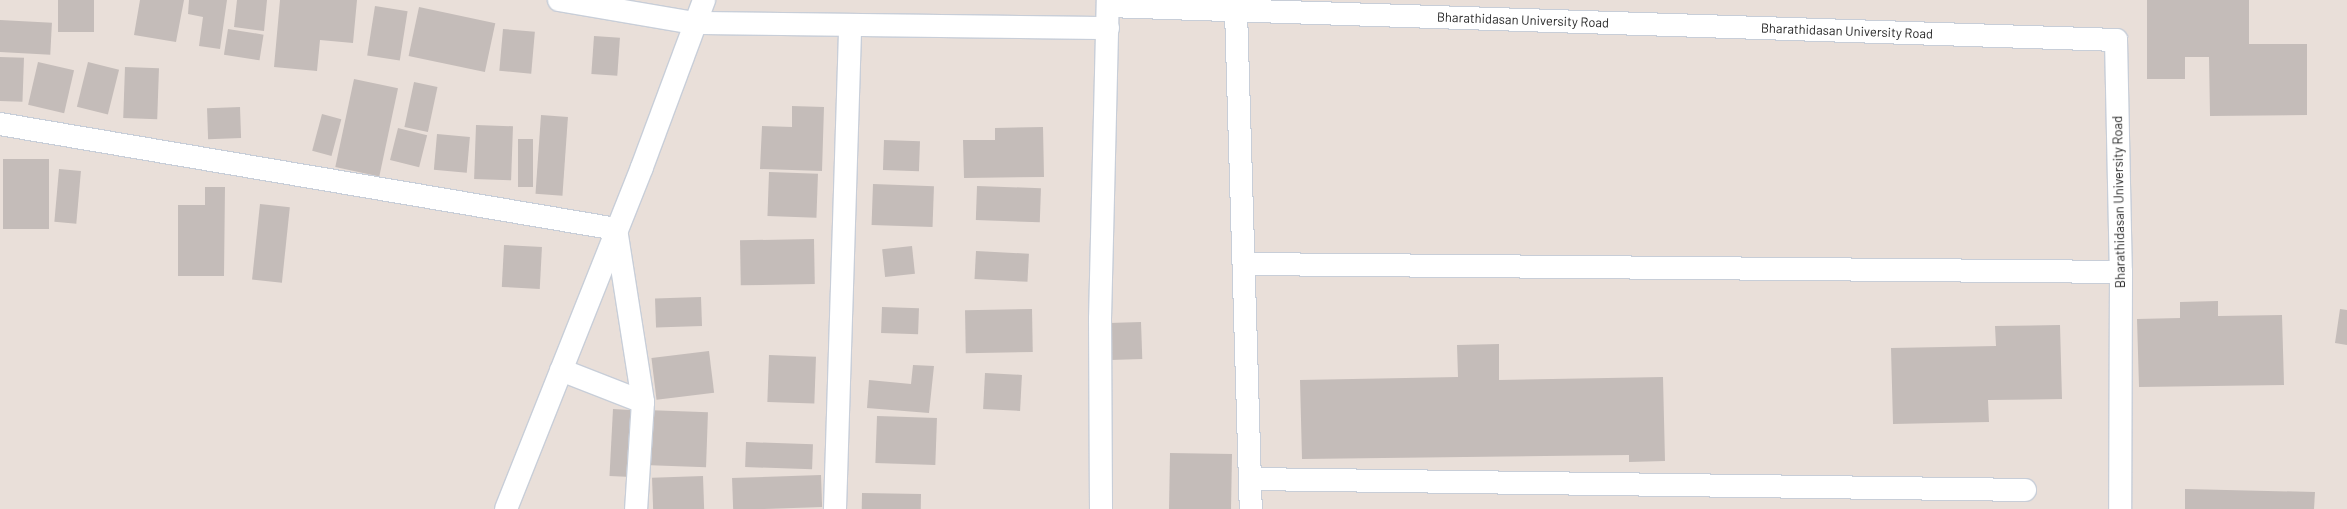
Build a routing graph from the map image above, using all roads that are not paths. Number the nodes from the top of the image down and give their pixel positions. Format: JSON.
{"nodes":[{"id":1,"x":558,"y":0,"type":"edge"},
{"id":2,"x":704,"y":0,"type":"edge"},
{"id":3,"x":1108,"y":3,"type":"edge"},
{"id":4,"x":1236,"y":11,"type":"junction"},
{"id":5,"x":694,"y":23,"type":"junction"},
{"id":6,"x":850,"y":26,"type":"junction"},
{"id":7,"x":1108,"y":28,"type":"junction"},
{"id":8,"x":0,"y":124,"type":"edge"},
{"id":9,"x":616,"y":229,"type":"junction"},
{"id":10,"x":1244,"y":264,"type":"junction"},
{"id":11,"x":2121,"y":272,"type":"junction"},
{"id":12,"x":561,"y":370,"type":"junction"},
{"id":13,"x":643,"y":402,"type":"junction"},
{"id":14,"x":1250,"y":479,"type":"junction"},
{"id":15,"x":2025,"y":490,"type":"dead end"},
{"id":16,"x":506,"y":509,"type":"edge"},
{"id":17,"x":636,"y":509,"type":"edge"},
{"id":18,"x":835,"y":509,"type":"edge"},
{"id":19,"x":1101,"y":509,"type":"edge"},
{"id":20,"x":1251,"y":509,"type":"edge"},
{"id":21,"x":2120,"y":509,"type":"edge"}],
"edges":[{"from":1,"to":5,"type":"street"},
{"from":2,"to":5,"type":"street"},
{"from":3,"to":4,"type":"street","name":"Bharathidasan University Road"},
{"from":3,"to":7,"type":"street"},
{"from":4,"to":10,"type":"street"},
{"from":4,"to":11,"type":"street","name":"Bharathidasan University Road"},
{"from":5,"to":6,"type":"street"},
{"from":5,"to":9,"type":"street"},
{"from":6,"to":7,"type":"street"},
{"from":6,"to":18,"type":"street"},
{"from":7,"to":19,"type":"street"},
{"from":8,"to":9,"type":"street"},
{"from":9,"to":12,"type":"street"},
{"from":9,"to":13,"type":"street"},
{"from":10,"to":11,"type":"street"},
{"from":10,"to":14,"type":"street"},
{"from":11,"to":21,"type":"street","name":"Bharathidasan University Road"},
{"from":12,"to":13,"type":"street"},
{"from":12,"to":16,"type":"street"},
{"from":13,"to":17,"type":"street"},
{"from":14,"to":15,"type":"street"},
{"from":14,"to":20,"type":"street"}]}
